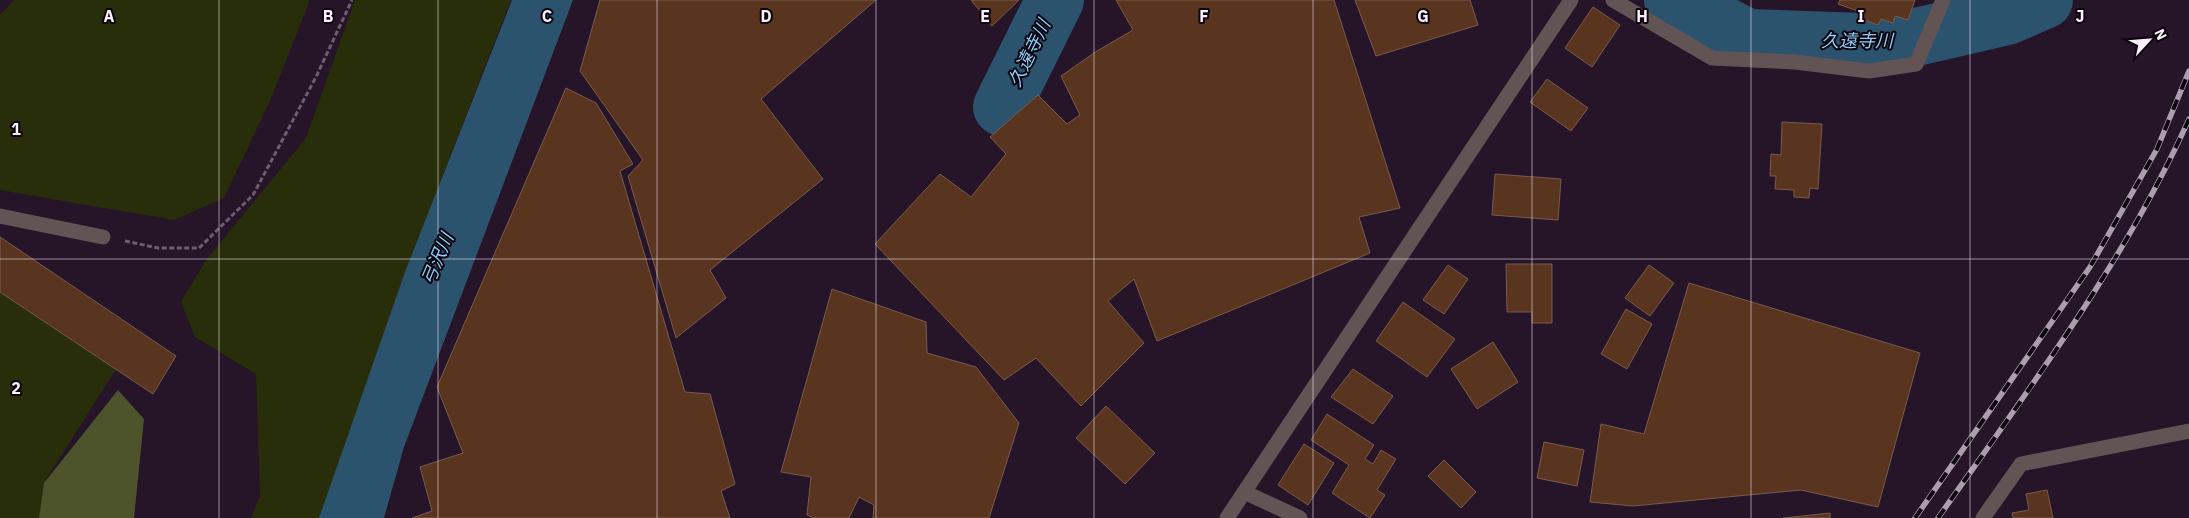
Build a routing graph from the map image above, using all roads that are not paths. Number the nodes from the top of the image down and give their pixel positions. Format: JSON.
{"nodes":[{"id":1,"x":1571,"y":0,"type":"edge"},
{"id":2,"x":1613,"y":0,"type":"edge"},
{"id":3,"x":1941,"y":6,"type":"edge"},
{"id":4,"x":0,"y":216,"type":"edge"},
{"id":5,"x":103,"y":237,"type":"road end"},
{"id":6,"x":2189,"y":431,"type":"edge"},
{"id":7,"x":1244,"y":492,"type":"junction"},
{"id":8,"x":1227,"y":518,"type":"edge"},
{"id":9,"x":1300,"y":518,"type":"edge"},
{"id":10,"x":1983,"y":518,"type":"edge"}],
"edges":[{"from":1,"to":7,"type":"street"},
{"from":2,"to":3,"type":"street"},
{"from":4,"to":5,"type":"street"},
{"from":6,"to":10,"type":"street"},
{"from":7,"to":8,"type":"street"},
{"from":7,"to":9,"type":"street"}]}
